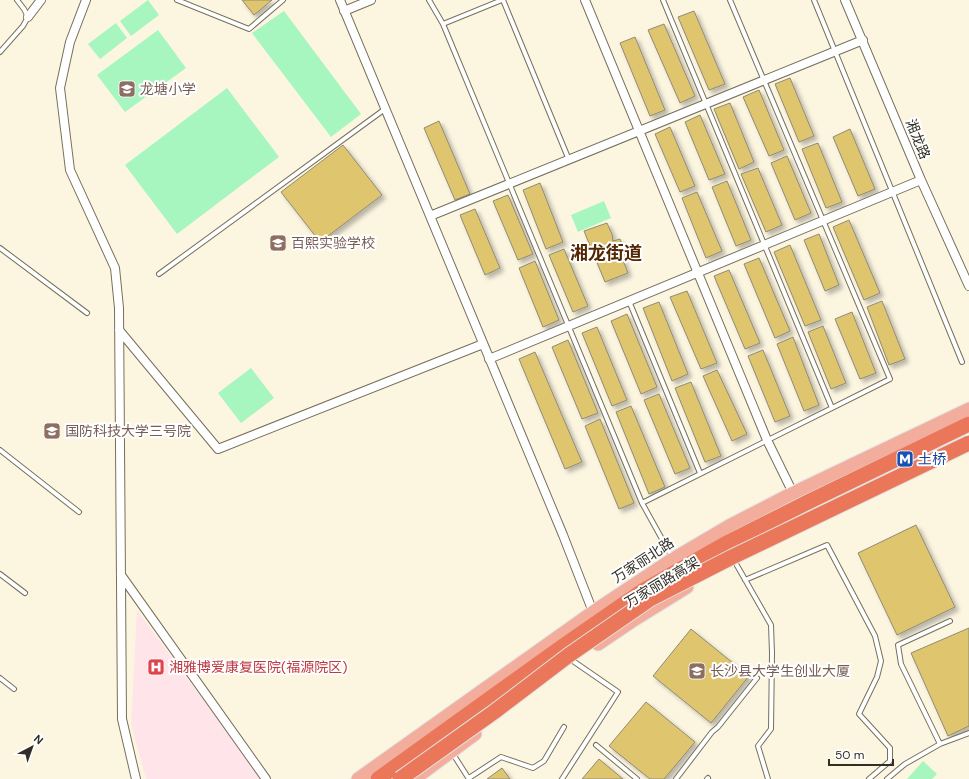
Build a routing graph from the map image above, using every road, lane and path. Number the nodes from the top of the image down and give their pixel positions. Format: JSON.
{"nodes":[{"id":1,"x":17,"y":0,"type":"edge"},
{"id":2,"x":41,"y":0,"type":"edge"},
{"id":3,"x":86,"y":0,"type":"edge"},
{"id":4,"x":177,"y":0,"type":"edge"},
{"id":5,"x":283,"y":0,"type":"edge"},
{"id":6,"x":340,"y":0,"type":"edge"},
{"id":7,"x":371,"y":0,"type":"edge"},
{"id":8,"x":429,"y":0,"type":"edge"},
{"id":9,"x":502,"y":0,"type":"edge"},
{"id":10,"x":585,"y":0,"type":"edge"},
{"id":11,"x":663,"y":0,"type":"edge"},
{"id":12,"x":730,"y":0,"type":"edge"},
{"id":13,"x":814,"y":0,"type":"edge"},
{"id":14,"x":845,"y":0,"type":"edge"},
{"id":15,"x":344,"y":11,"type":"junction"},
{"id":16,"x":28,"y":17,"type":"junction"},
{"id":17,"x":443,"y":24,"type":"junction"},
{"id":18,"x":863,"y":40,"type":"junction"},
{"id":19,"x":0,"y":52,"type":"edge"},
{"id":20,"x":835,"y":52,"type":"junction"},
{"id":21,"x":764,"y":80,"type":"junction"},
{"id":22,"x":706,"y":104,"type":"junction"},
{"id":23,"x":385,"y":109,"type":"junction"},
{"id":24,"x":639,"y":131,"type":"junction"},
{"id":25,"x":569,"y":160,"type":"junction"},
{"id":26,"x":921,"y":180,"type":"junction"},
{"id":27,"x":508,"y":184,"type":"junction"},
{"id":28,"x":892,"y":191,"type":"junction"},
{"id":29,"x":430,"y":216,"type":"junction"},
{"id":30,"x":823,"y":220,"type":"junction"},
{"id":31,"x":764,"y":244,"type":"junction"},
{"id":32,"x":0,"y":248,"type":"edge"},
{"id":33,"x":697,"y":272,"type":"junction"},
{"id":34,"x":159,"y":274,"type":"dead end"},
{"id":35,"x":969,"y":286,"type":"edge"},
{"id":36,"x":629,"y":301,"type":"junction"},
{"id":37,"x":87,"y":313,"type":"dead end"},
{"id":38,"x":568,"y":326,"type":"junction"},
{"id":39,"x":119,"y":330,"type":"junction"},
{"id":40,"x":483,"y":344,"type":"junction"},
{"id":41,"x":489,"y":359,"type":"junction"},
{"id":42,"x":962,"y":362,"type":"dead end"},
{"id":43,"x":832,"y":408,"type":"junction"},
{"id":44,"x":969,"y":408,"type":"edge"},
{"id":45,"x":969,"y":424,"type":"edge"},
{"id":46,"x":767,"y":440,"type":"junction"},
{"id":47,"x":969,"y":443,"type":"edge"},
{"id":48,"x":0,"y":450,"type":"edge"},
{"id":49,"x":969,"y":450,"type":"edge"},
{"id":50,"x":700,"y":473,"type":"junction"},
{"id":51,"x":793,"y":493,"type":"junction"},
{"id":52,"x":642,"y":503,"type":"junction"},
{"id":53,"x":80,"y":512,"type":"dead end"},
{"id":54,"x":673,"y":559,"type":"junction"},
{"id":55,"x":735,"y":562,"type":"junction"},
{"id":56,"x":0,"y":574,"type":"edge"},
{"id":57,"x":121,"y":575,"type":"junction"},
{"id":58,"x":746,"y":580,"type":"junction"},
{"id":59,"x":25,"y":593,"type":"dead end"},
{"id":60,"x":593,"y":612,"type":"junction"},
{"id":61,"x":950,"y":621,"type":"dead end"},
{"id":62,"x":573,"y":660,"type":"junction"},
{"id":63,"x":0,"y":678,"type":"edge"},
{"id":64,"x":757,"y":678,"type":"dead end"},
{"id":65,"x":14,"y":689,"type":"dead end"},
{"id":66,"x":564,"y":727,"type":"dead end"},
{"id":67,"x":969,"y":733,"type":"edge"},
{"id":68,"x":940,"y":744,"type":"junction"},
{"id":69,"x":596,"y":745,"type":"dead end"},
{"id":70,"x":452,"y":752,"type":"junction"},
{"id":71,"x":136,"y":779,"type":"edge"},
{"id":72,"x":266,"y":779,"type":"edge"},
{"id":73,"x":358,"y":779,"type":"edge"},
{"id":74,"x":378,"y":779,"type":"edge"},
{"id":75,"x":400,"y":779,"type":"edge"},
{"id":76,"x":414,"y":779,"type":"edge"},
{"id":77,"x":469,"y":779,"type":"edge"},
{"id":78,"x":562,"y":779,"type":"edge"},
{"id":79,"x":637,"y":779,"type":"edge"},
{"id":80,"x":676,"y":779,"type":"edge"},
{"id":81,"x":768,"y":779,"type":"edge"},
{"id":82,"x":869,"y":779,"type":"edge"},
{"id":83,"x":887,"y":779,"type":"edge"}],
"edges":[{"from":1,"to":16,"type":"lane"},
{"from":2,"to":16,"type":"street"},
{"from":3,"to":39,"type":"street"},
{"from":4,"to":5,"type":"lane"},
{"from":6,"to":15,"type":"street"},
{"from":7,"to":15,"type":"street"},
{"from":8,"to":17,"type":"lane"},
{"from":9,"to":17,"type":"lane"},
{"from":9,"to":25,"type":"lane"},
{"from":10,"to":24,"type":"street"},
{"from":11,"to":22,"type":"lane"},
{"from":12,"to":21,"type":"lane"},
{"from":13,"to":20,"type":"lane"},
{"from":14,"to":18,"type":"street","name":"湘龙路"},
{"from":15,"to":23,"type":"street"},
{"from":16,"to":19,"type":"lane"},
{"from":17,"to":27,"type":"lane"},
{"from":18,"to":20,"type":"street"},
{"from":18,"to":26,"type":"street","name":"湘龙路"},
{"from":20,"to":21,"type":"street"},
{"from":20,"to":28,"type":"lane"},
{"from":21,"to":22,"type":"street"},
{"from":21,"to":30,"type":"lane"},
{"from":22,"to":24,"type":"street"},
{"from":22,"to":31,"type":"lane"},
{"from":23,"to":29,"type":"street"},
{"from":23,"to":34,"type":"lane"},
{"from":24,"to":25,"type":"street"},
{"from":24,"to":33,"type":"street"},
{"from":25,"to":27,"type":"street"},
{"from":26,"to":28,"type":"street"},
{"from":26,"to":35,"type":"street","name":"湘龙路"},
{"from":27,"to":29,"type":"street"},
{"from":27,"to":38,"type":"lane"},
{"from":28,"to":30,"type":"street"},
{"from":28,"to":42,"type":"lane"},
{"from":29,"to":40,"type":"street"},
{"from":30,"to":31,"type":"street"},
{"from":30,"to":43,"type":"lane"},
{"from":31,"to":33,"type":"street"},
{"from":31,"to":43,"type":"lane"},
{"from":32,"to":37,"type":"lane"},
{"from":33,"to":36,"type":"street"},
{"from":33,"to":46,"type":"street"},
{"from":36,"to":38,"type":"street"},
{"from":36,"to":50,"type":"lane"},
{"from":38,"to":41,"type":"street"},
{"from":38,"to":52,"type":"lane"},
{"from":39,"to":40,"type":"street"},
{"from":39,"to":57,"type":"street"},
{"from":40,"to":41,"type":"street"},
{"from":41,"to":60,"type":"street"},
{"from":43,"to":46,"type":"lane"},
{"from":44,"to":51,"type":"main road","name":"万家丽北路"},
{"from":45,"to":74,"type":"highway","name":"万家丽路高架"},
{"from":46,"to":50,"type":"lane"},
{"from":46,"to":51,"type":"street"},
{"from":47,"to":75,"type":"highway","name":"万家丽路高架","bridge":true},
{"from":48,"to":53,"type":"lane"},
{"from":49,"to":55,"type":"main road"},
{"from":50,"to":52,"type":"lane"},
{"from":51,"to":54,"type":"main road","name":"万家丽北路"},
{"from":52,"to":54,"type":"lane"},
{"from":54,"to":60,"type":"main road","name":"万家丽北路"},
{"from":55,"to":58,"type":"lane"},
{"from":55,"to":62,"type":"main road"},
{"from":56,"to":59,"type":"lane"},
{"from":57,"to":71,"type":"street"},
{"from":57,"to":72,"type":"street"},
{"from":58,"to":81,"type":"lane"},
{"from":58,"to":82,"type":"lane"},
{"from":60,"to":73,"type":"main road","name":"万家丽北路"},
{"from":61,"to":68,"type":"lane"},
{"from":62,"to":70,"type":"main road"},
{"from":62,"to":78,"type":"lane"},
{"from":63,"to":65,"type":"lane"},
{"from":64,"to":80,"type":"lane"},
{"from":66,"to":77,"type":"lane"},
{"from":67,"to":68,"type":"lane"},
{"from":68,"to":83,"type":"lane"},
{"from":69,"to":79,"type":"lane"},
{"from":70,"to":76,"type":"main road"},
{"from":70,"to":77,"type":"lane"}]}
